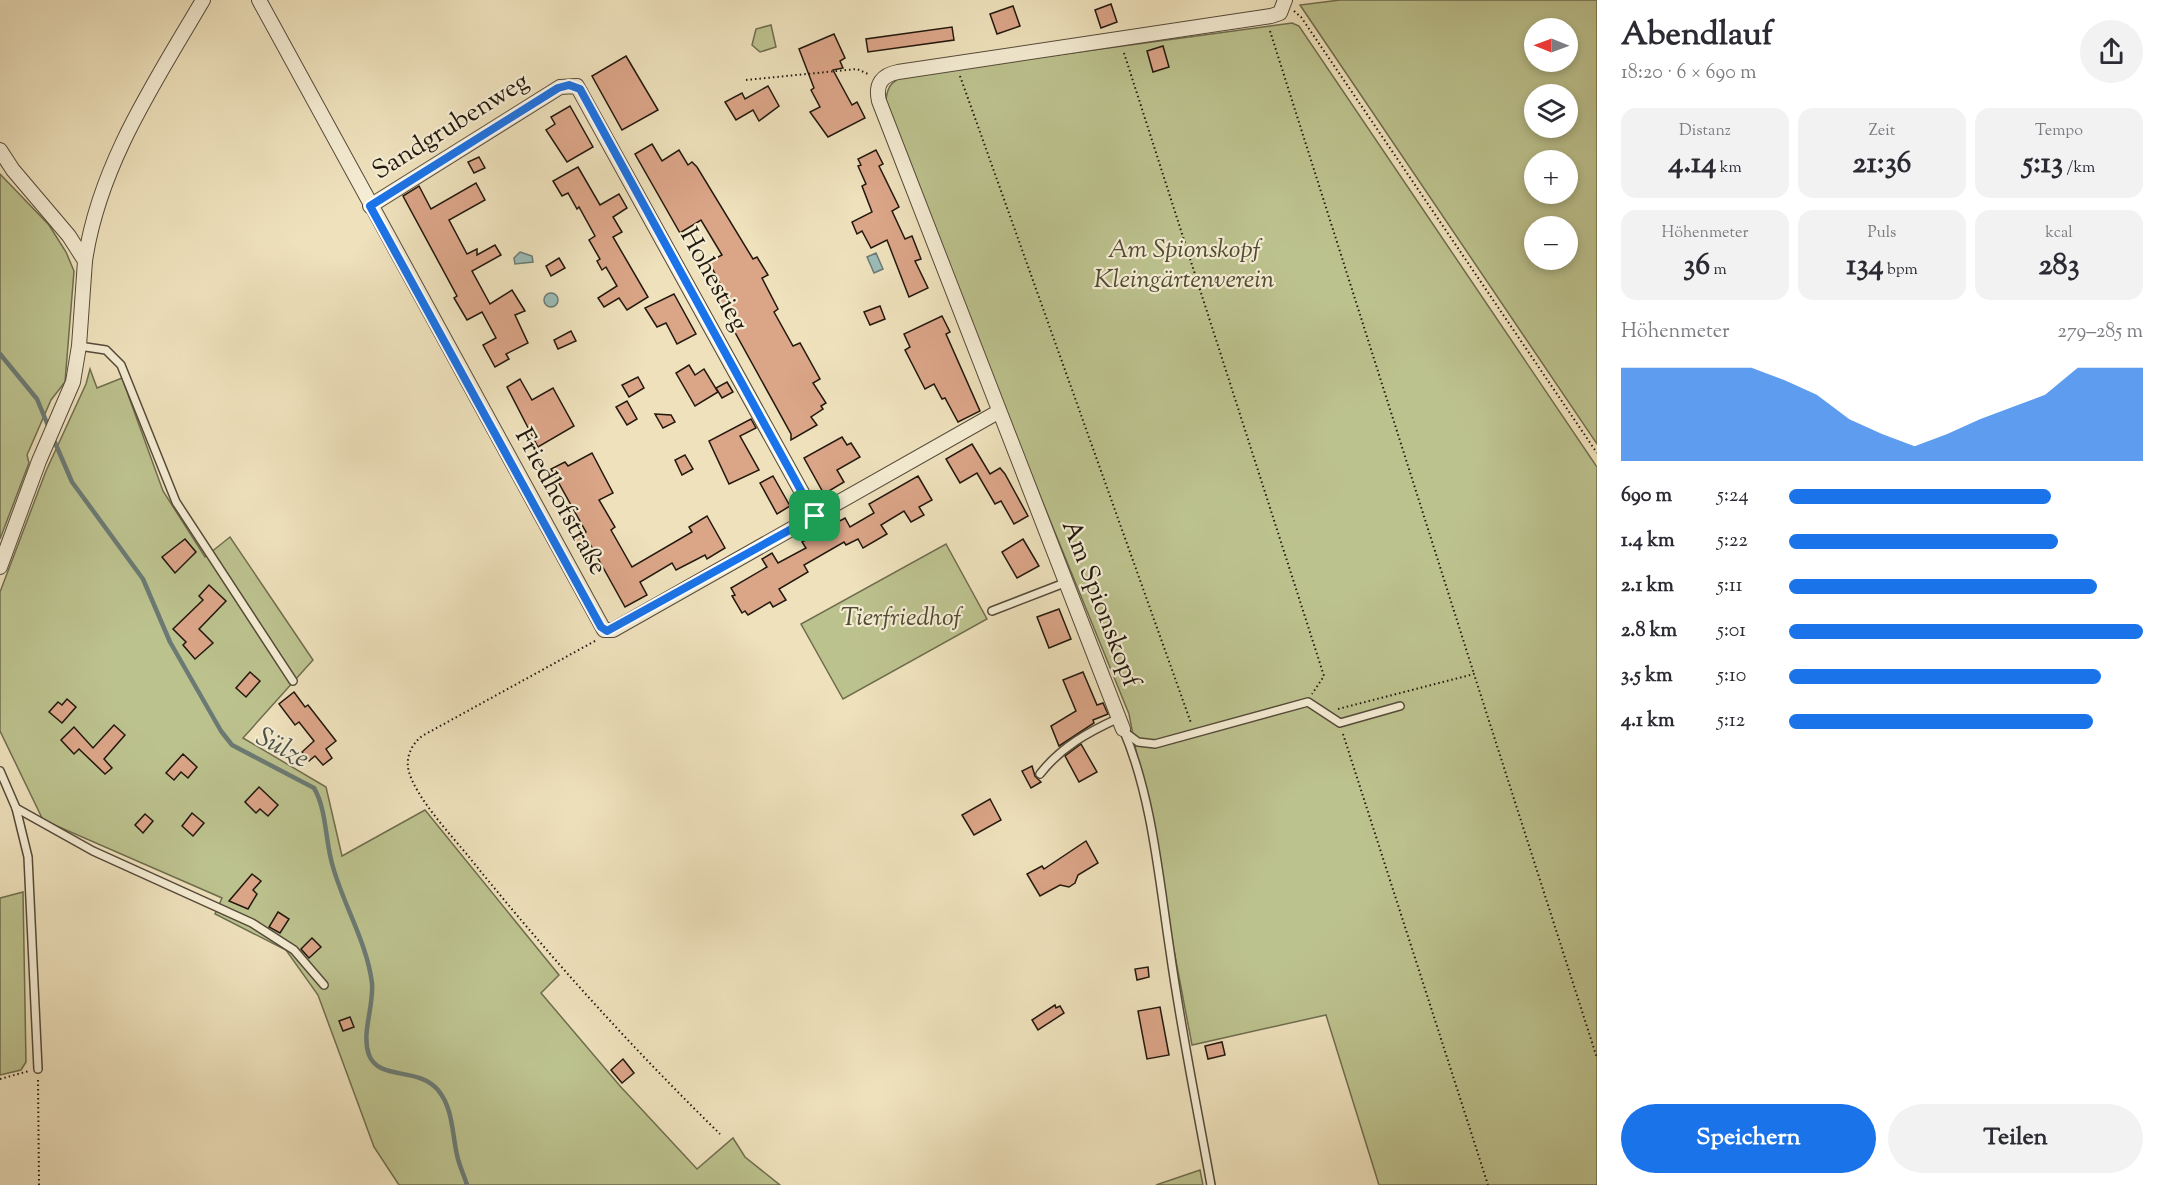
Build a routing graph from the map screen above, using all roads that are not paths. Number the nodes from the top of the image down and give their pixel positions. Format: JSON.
{"nodes":[{"id":1,"x":204,"y":0,"type":"edge"},
{"id":2,"x":259,"y":0,"type":"edge"},
{"id":3,"x":1284,"y":3,"type":"edge"},
{"id":4,"x":558,"y":88,"type":"joint"},
{"id":5,"x":0,"y":150,"type":"edge"},
{"id":6,"x":370,"y":206,"type":"junction"},
{"id":7,"x":85,"y":261,"type":"junction"},
{"id":8,"x":80,"y":346,"type":"junction"},
{"id":9,"x":998,"y":412,"type":"junction"},
{"id":10,"x":815,"y":516,"type":"junction"},
{"id":11,"x":0,"y":567,"type":"edge"},
{"id":12,"x":1067,"y":582,"type":"junction"},
{"id":13,"x":992,"y":611,"type":"dead end"},
{"id":14,"x":293,"y":681,"type":"dead end"},
{"id":15,"x":1400,"y":706,"type":"dead end"},
{"id":16,"x":1121,"y":723,"type":"junction"},
{"id":17,"x":0,"y":771,"type":"edge"},
{"id":18,"x":1040,"y":774,"type":"dead end"},
{"id":19,"x":16,"y":808,"type":"junction"},
{"id":20,"x":324,"y":985,"type":"dead end"},
{"id":21,"x":38,"y":1069,"type":"road end"},
{"id":22,"x":1211,"y":1185,"type":"edge"}],
"edges":[{"from":1,"to":7,"type":"street"},
{"from":2,"to":6,"type":"street","name":"Friedhofstraße"},
{"from":3,"to":9,"type":"street","name":"Am Spionskopf"},
{"from":4,"to":6,"type":"street","name":"Sandgrubenweg"},
{"from":4,"to":10,"type":"street","name":"Hohestieg"},
{"from":5,"to":7,"type":"street"},
{"from":6,"to":10,"type":"street","name":"Friedhofstraße"},
{"from":7,"to":8,"type":"street"},
{"from":8,"to":11,"type":"street"},
{"from":8,"to":14,"type":"lane"},
{"from":9,"to":10,"type":"street"},
{"from":9,"to":12,"type":"street","name":"Am Spionskopf"},
{"from":12,"to":13,"type":"lane"},
{"from":12,"to":16,"type":"street","name":"Am Spionskopf"},
{"from":15,"to":16,"type":"lane"},
{"from":16,"to":18,"type":"lane"},
{"from":16,"to":22,"type":"lane","name":"Am Spionskopf"},
{"from":17,"to":19,"type":"lane"},
{"from":19,"to":20,"type":"lane"},
{"from":19,"to":21,"type":"lane"}]}
